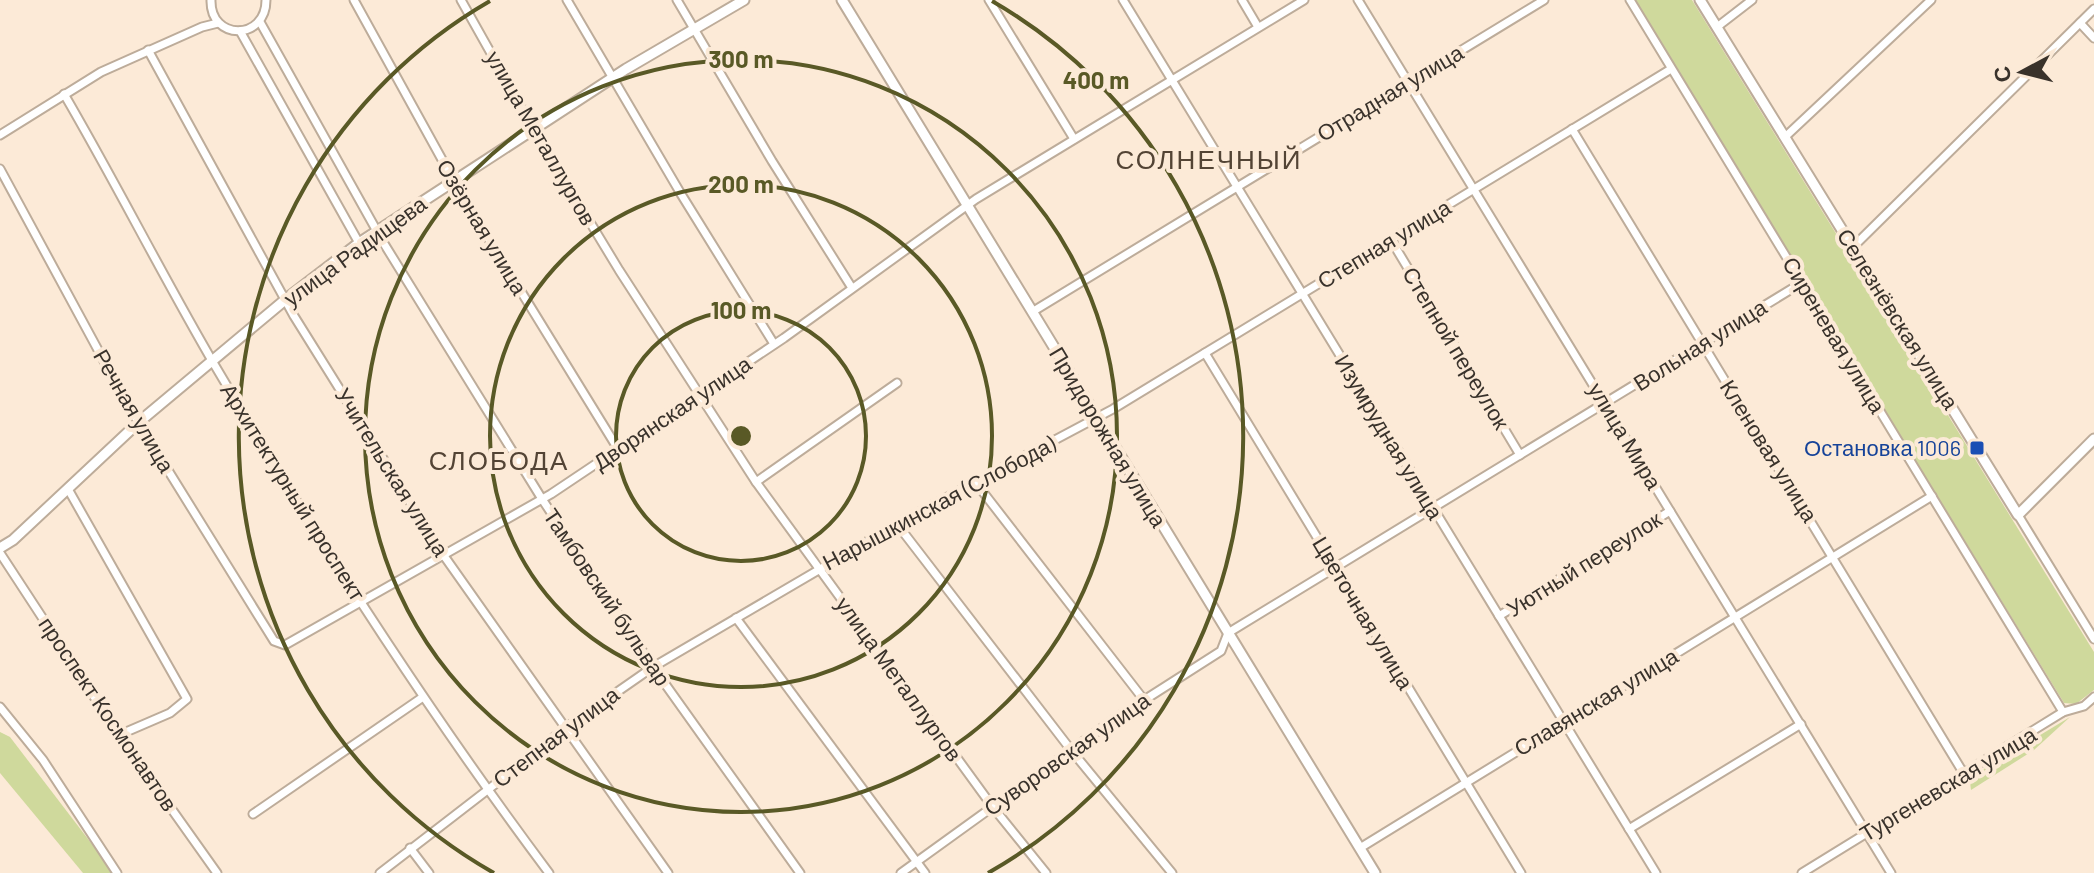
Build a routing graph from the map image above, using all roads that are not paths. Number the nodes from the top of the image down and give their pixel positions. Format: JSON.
{"nodes":[{"id":1,"x":211,"y":0,"type":"edge"},
{"id":2,"x":275,"y":0,"type":"edge"},
{"id":3,"x":354,"y":0,"type":"edge"},
{"id":4,"x":461,"y":0,"type":"edge"},
{"id":5,"x":567,"y":0,"type":"edge"},
{"id":6,"x":677,"y":0,"type":"edge"},
{"id":7,"x":744,"y":0,"type":"edge"},
{"id":8,"x":842,"y":0,"type":"edge"},
{"id":9,"x":989,"y":0,"type":"edge"},
{"id":10,"x":1123,"y":0,"type":"edge"},
{"id":11,"x":1242,"y":0,"type":"edge"},
{"id":12,"x":1304,"y":0,"type":"edge"},
{"id":13,"x":1358,"y":0,"type":"edge"},
{"id":14,"x":1544,"y":0,"type":"edge"},
{"id":15,"x":1630,"y":0,"type":"edge"},
{"id":16,"x":1700,"y":0,"type":"edge"},
{"id":17,"x":1752,"y":0,"type":"edge"},
{"id":18,"x":1931,"y":0,"type":"edge"},
{"id":19,"x":266,"y":2,"type":"edge"},
{"id":20,"x":2094,"y":9,"type":"edge"},
{"id":21,"x":260,"y":22,"type":"junction"},
{"id":22,"x":218,"y":23,"type":"junction"},
{"id":23,"x":2080,"y":23,"type":"junction"},
{"id":24,"x":1258,"y":27,"type":"junction"},
{"id":25,"x":1717,"y":27,"type":"junction"},
{"id":26,"x":693,"y":29,"type":"junction"},
{"id":27,"x":240,"y":31,"type":"junction"},
{"id":28,"x":2094,"y":38,"type":"edge"},
{"id":29,"x":148,"y":50,"type":"junction"},
{"id":30,"x":1671,"y":69,"type":"junction"},
{"id":31,"x":611,"y":78,"type":"junction"},
{"id":32,"x":1172,"y":79,"type":"junction"},
{"id":33,"x":1409,"y":82,"type":"junction"},
{"id":34,"x":64,"y":94,"type":"junction"},
{"id":35,"x":533,"y":128,"type":"junction"},
{"id":36,"x":1572,"y":129,"type":"junction"},
{"id":37,"x":0,"y":135,"type":"edge"},
{"id":38,"x":1785,"y":137,"type":"junction"},
{"id":39,"x":1074,"y":139,"type":"junction"},
{"id":40,"x":0,"y":169,"type":"edge"},
{"id":41,"x":453,"y":181,"type":"junction"},
{"id":42,"x":1237,"y":186,"type":"junction"},
{"id":43,"x":1474,"y":190,"type":"junction"},
{"id":44,"x":967,"y":206,"type":"junction"},
{"id":45,"x":377,"y":231,"type":"junction"},
{"id":46,"x":1391,"y":240,"type":"junction"},
{"id":47,"x":359,"y":243,"type":"junction"},
{"id":48,"x":1854,"y":246,"type":"junction"},
{"id":49,"x":1803,"y":282,"type":"junction"},
{"id":50,"x":852,"y":288,"type":"junction"},
{"id":51,"x":1302,"y":294,"type":"junction"},
{"id":52,"x":285,"y":300,"type":"junction"},
{"id":53,"x":1032,"y":312,"type":"junction"},
{"id":54,"x":1702,"y":343,"type":"junction"},
{"id":55,"x":774,"y":344,"type":"junction"},
{"id":56,"x":1205,"y":353,"type":"junction"},
{"id":57,"x":212,"y":361,"type":"junction"},
{"id":58,"x":897,"y":383,"type":"dead end"},
{"id":59,"x":700,"y":395,"type":"junction"},
{"id":60,"x":1605,"y":403,"type":"junction"},
{"id":61,"x":1097,"y":418,"type":"junction"},
{"id":62,"x":139,"y":422,"type":"junction"},
{"id":63,"x":2094,"y":439,"type":"edge"},
{"id":64,"x":618,"y":449,"type":"junction"},
{"id":65,"x":1520,"y":455,"type":"junction"},
{"id":66,"x":756,"y":482,"type":"junction"},
{"id":67,"x":976,"y":483,"type":"junction"},
{"id":68,"x":68,"y":489,"type":"junction"},
{"id":69,"x":1932,"y":496,"type":"junction"},
{"id":70,"x":542,"y":499,"type":"junction"},
{"id":71,"x":1433,"y":509,"type":"junction"},
{"id":72,"x":1670,"y":511,"type":"junction"},
{"id":73,"x":2018,"y":515,"type":"junction"},
{"id":74,"x":897,"y":524,"type":"junction"},
{"id":75,"x":0,"y":551,"type":"edge"},
{"id":76,"x":442,"y":553,"type":"junction"},
{"id":77,"x":1833,"y":557,"type":"junction"},
{"id":78,"x":818,"y":568,"type":"junction"},
{"id":79,"x":1335,"y":568,"type":"junction"},
{"id":80,"x":783,"y":590,"type":"joint"},
{"id":81,"x":359,"y":601,"type":"junction"},
{"id":82,"x":1499,"y":616,"type":"junction"},
{"id":83,"x":1736,"y":617,"type":"junction"},
{"id":84,"x":736,"y":618,"type":"junction"},
{"id":85,"x":1228,"y":633,"type":"junction"},
{"id":86,"x":2094,"y":639,"type":"edge"},
{"id":87,"x":279,"y":645,"type":"joint"},
{"id":88,"x":653,"y":667,"type":"junction"},
{"id":89,"x":423,"y":697,"type":"junction"},
{"id":90,"x":2094,"y":697,"type":"edge"},
{"id":91,"x":1144,"y":700,"type":"junction"},
{"id":92,"x":0,"y":707,"type":"edge"},
{"id":93,"x":2063,"y":712,"type":"junction"},
{"id":94,"x":1563,"y":723,"type":"junction"},
{"id":95,"x":1801,"y":724,"type":"junction"},
{"id":96,"x":564,"y":729,"type":"junction"},
{"id":97,"x":119,"y":735,"type":"junction"},
{"id":98,"x":1071,"y":750,"type":"junction"},
{"id":99,"x":1964,"y":774,"type":"junction"},
{"id":100,"x":1465,"y":782,"type":"junction"},
{"id":101,"x":486,"y":789,"type":"junction"},
{"id":102,"x":992,"y":806,"type":"junction"},
{"id":103,"x":253,"y":814,"type":"dead end"},
{"id":104,"x":1629,"y":829,"type":"junction"},
{"id":105,"x":1867,"y":833,"type":"junction"},
{"id":106,"x":410,"y":848,"type":"junction"},
{"id":107,"x":1360,"y":848,"type":"junction"},
{"id":108,"x":916,"y":862,"type":"junction"},
{"id":109,"x":117,"y":873,"type":"edge"},
{"id":110,"x":217,"y":873,"type":"edge"},
{"id":111,"x":380,"y":873,"type":"edge"},
{"id":112,"x":429,"y":873,"type":"edge"},
{"id":113,"x":549,"y":873,"type":"edge"},
{"id":114,"x":668,"y":873,"type":"edge"},
{"id":115,"x":800,"y":873,"type":"edge"},
{"id":116,"x":901,"y":873,"type":"edge"},
{"id":117,"x":925,"y":873,"type":"edge"},
{"id":118,"x":1046,"y":873,"type":"edge"},
{"id":119,"x":1172,"y":873,"type":"edge"},
{"id":120,"x":1375,"y":873,"type":"edge"},
{"id":121,"x":1521,"y":873,"type":"edge"},
{"id":122,"x":1656,"y":873,"type":"edge"},
{"id":123,"x":1802,"y":873,"type":"edge"},
{"id":124,"x":1891,"y":873,"type":"edge"}],
"edges":[{"from":1,"to":22,"type":"street"},
{"from":2,"to":19,"type":"street"},
{"from":3,"to":41,"type":"street","name":"Озёрная улица"},
{"from":4,"to":35,"type":"street","name":"улица Металлургов"},
{"from":5,"to":31,"type":"street"},
{"from":6,"to":26,"type":"street"},
{"from":7,"to":26,"type":"street","name":"улица Радищева"},
{"from":8,"to":44,"type":"street","name":"Придорожная улица"},
{"from":9,"to":39,"type":"street"},
{"from":10,"to":32,"type":"street","name":"Изумрудная улица"},
{"from":11,"to":24,"type":"street"},
{"from":12,"to":24,"type":"street","name":"Дворянская улица"},
{"from":13,"to":33,"type":"street","name":"улица Мира"},
{"from":14,"to":33,"type":"street","name":"Отрадная улица"},
{"from":15,"to":30,"type":"street","name":"Сиреневая улица"},
{"from":16,"to":25,"type":"street","name":"Селезнёвская улица"},
{"from":17,"to":25,"type":"street"},
{"from":18,"to":38,"type":"street"},
{"from":19,"to":21,"type":"street"},
{"from":20,"to":23,"type":"street"},
{"from":21,"to":27,"type":"street"},
{"from":21,"to":45,"type":"street","name":"Тамбовский бульвар"},
{"from":22,"to":27,"type":"street"},
{"from":22,"to":29,"type":"street"},
{"from":23,"to":28,"type":"street"},
{"from":23,"to":48,"type":"street"},
{"from":24,"to":32,"type":"street","name":"Дворянская улица"},
{"from":25,"to":38,"type":"street","name":"Селезнёвская улица"},
{"from":26,"to":31,"type":"street","name":"улица Радищева"},
{"from":26,"to":50,"type":"street"},
{"from":27,"to":47,"type":"street"},
{"from":29,"to":34,"type":"street"},
{"from":29,"to":52,"type":"street","name":"Учительская улица"},
{"from":30,"to":36,"type":"street","name":"Степная улица"},
{"from":30,"to":49,"type":"street","name":"Сиреневая улица"},
{"from":31,"to":35,"type":"street","name":"улица Радищева"},
{"from":31,"to":55,"type":"street"},
{"from":32,"to":39,"type":"street","name":"Дворянская улица"},
{"from":32,"to":42,"type":"street","name":"Изумрудная улица"},
{"from":33,"to":42,"type":"street","name":"Отрадная улица"},
{"from":33,"to":43,"type":"street","name":"улица Мира"},
{"from":34,"to":37,"type":"street"},
{"from":34,"to":57,"type":"street","name":"Архитектурный проспект"},
{"from":35,"to":41,"type":"street","name":"улица Радищева"},
{"from":35,"to":59,"type":"street","name":"улица Металлургов"},
{"from":36,"to":43,"type":"street","name":"Степная улица"},
{"from":36,"to":54,"type":"street","name":"Кленовая улица"},
{"from":38,"to":48,"type":"street","name":"Селезнёвская улица"},
{"from":39,"to":44,"type":"street","name":"Дворянская улица"},
{"from":40,"to":62,"type":"street","name":"Речная улица"},
{"from":41,"to":45,"type":"street","name":"улица Радищева"},
{"from":41,"to":64,"type":"street","name":"Озёрная улица"},
{"from":42,"to":51,"type":"street","name":"Изумрудная улица"},
{"from":42,"to":53,"type":"street","name":"Отрадная улица"},
{"from":43,"to":46,"type":"street","name":"Степная улица"},
{"from":43,"to":60,"type":"street","name":"улица Мира"},
{"from":44,"to":50,"type":"street","name":"Дворянская улица"},
{"from":44,"to":53,"type":"street","name":"Придорожная улица"},
{"from":45,"to":47,"type":"street","name":"улица Радищева"},
{"from":45,"to":70,"type":"street","name":"Тамбовский бульвар"},
{"from":46,"to":51,"type":"street","name":"Степная улица"},
{"from":46,"to":65,"type":"street","name":"Степной переулок"},
{"from":47,"to":52,"type":"street","name":"улица Радищева"},
{"from":48,"to":73,"type":"street","name":"Селезнёвская улица"},
{"from":49,"to":54,"type":"street","name":"Вольная улица"},
{"from":49,"to":69,"type":"street","name":"Сиреневая улица"},
{"from":50,"to":55,"type":"street","name":"Дворянская улица"},
{"from":51,"to":56,"type":"street","name":"Степная улица"},
{"from":51,"to":71,"type":"street","name":"Изумрудная улица"},
{"from":52,"to":57,"type":"street","name":"улица Радищева"},
{"from":52,"to":76,"type":"street","name":"Учительская улица"},
{"from":53,"to":61,"type":"street","name":"Придорожная улица"},
{"from":54,"to":60,"type":"street","name":"Вольная улица"},
{"from":54,"to":77,"type":"street","name":"Кленовая улица"},
{"from":55,"to":59,"type":"street","name":"Дворянская улица"},
{"from":56,"to":61,"type":"street","name":"Степная улица"},
{"from":56,"to":79,"type":"street","name":"Цветочная улица"},
{"from":57,"to":62,"type":"street","name":"улица Радищева"},
{"from":57,"to":81,"type":"street","name":"Архитектурный проспект"},
{"from":58,"to":66,"type":"street"},
{"from":59,"to":64,"type":"street","name":"Дворянская улица"},
{"from":59,"to":66,"type":"street","name":"улица Металлургов"},
{"from":60,"to":65,"type":"street","name":"Вольная улица"},
{"from":60,"to":72,"type":"street","name":"улица Мира"},
{"from":61,"to":67,"type":"street","name":"Нарышкинская (Слобода)"},
{"from":61,"to":85,"type":"street","name":"Придорожная улица"},
{"from":62,"to":68,"type":"street","name":"улица Радищева"},
{"from":62,"to":87,"type":"street","name":"Речная улица"},
{"from":63,"to":73,"type":"street"},
{"from":64,"to":70,"type":"street","name":"Дворянская улица"},
{"from":65,"to":71,"type":"street","name":"Вольная улица"},
{"from":66,"to":78,"type":"street","name":"улица Металлургов"},
{"from":67,"to":74,"type":"street","name":"Нарышкинская (Слобода)"},
{"from":67,"to":91,"type":"street"},
{"from":68,"to":75,"type":"street","name":"улица Радищева"},
{"from":68,"to":97,"type":"street"},
{"from":69,"to":77,"type":"street","name":"Славянская улица"},
{"from":69,"to":93,"type":"street","name":"Сиреневая улица"},
{"from":70,"to":76,"type":"street","name":"Дворянская улица"},
{"from":70,"to":88,"type":"street","name":"Тамбовский бульвар"},
{"from":71,"to":79,"type":"street","name":"Вольная улица"},
{"from":71,"to":82,"type":"street","name":"Изумрудная улица"},
{"from":72,"to":82,"type":"street","name":"Уютный переулок"},
{"from":72,"to":83,"type":"street","name":"улица Мира"},
{"from":73,"to":86,"type":"street","name":"Селезнёвская улица"},
{"from":74,"to":78,"type":"street","name":"Нарышкинская (Слобода)"},
{"from":74,"to":98,"type":"street"},
{"from":75,"to":97,"type":"street","name":"проспект Космонавтов"},
{"from":76,"to":81,"type":"street","name":"Дворянская улица"},
{"from":76,"to":96,"type":"street","name":"Учительская улица"},
{"from":77,"to":83,"type":"street","name":"Славянская улица"},
{"from":77,"to":99,"type":"street","name":"Кленовая улица"},
{"from":78,"to":80,"type":"street","name":"Нарышкинская (Слобода)"},
{"from":78,"to":102,"type":"street","name":"улица Металлургов"},
{"from":79,"to":85,"type":"street","name":"Вольная улица"},
{"from":79,"to":100,"type":"street","name":"Цветочная улица"},
{"from":80,"to":84,"type":"street","name":"Степная улица"},
{"from":81,"to":87,"type":"street","name":"Дворянская улица"},
{"from":81,"to":89,"type":"street","name":"Архитектурный проспект"},
{"from":82,"to":94,"type":"street","name":"Изумрудная улица"},
{"from":83,"to":94,"type":"street","name":"Славянская улица"},
{"from":83,"to":95,"type":"street","name":"улица Мира"},
{"from":84,"to":88,"type":"street","name":"Степная улица"},
{"from":84,"to":108,"type":"street"},
{"from":85,"to":91,"type":"street","name":"Суворовская улица"},
{"from":85,"to":107,"type":"street","name":"Придорожная улица"},
{"from":88,"to":96,"type":"street","name":"Степная улица"},
{"from":88,"to":115,"type":"street","name":"Тамбовский бульвар"},
{"from":89,"to":101,"type":"street","name":"Архитектурный проспект"},
{"from":89,"to":103,"type":"street"},
{"from":90,"to":93,"type":"street","name":"Тургеневская улица"},
{"from":91,"to":98,"type":"street","name":"Суворовская улица"},
{"from":92,"to":109,"type":"street"},
{"from":93,"to":99,"type":"street","name":"Тургеневская улица"},
{"from":94,"to":100,"type":"street","name":"Славянская улица"},
{"from":94,"to":104,"type":"street","name":"Изумрудная улица"},
{"from":95,"to":104,"type":"street"},
{"from":95,"to":105,"type":"street","name":"улица Мира"},
{"from":96,"to":101,"type":"street","name":"Степная улица"},
{"from":96,"to":114,"type":"street","name":"Учительская улица"},
{"from":97,"to":110,"type":"street","name":"проспект Космонавтов"},
{"from":98,"to":102,"type":"street","name":"Суворовская улица"},
{"from":98,"to":119,"type":"street"},
{"from":99,"to":105,"type":"street","name":"Тургеневская улица"},
{"from":100,"to":107,"type":"street","name":"Славянская улица"},
{"from":100,"to":121,"type":"street","name":"Цветочная улица"},
{"from":101,"to":106,"type":"street","name":"Степная улица"},
{"from":101,"to":113,"type":"street","name":"Архитектурный проспект"},
{"from":102,"to":108,"type":"street","name":"Суворовская улица"},
{"from":102,"to":118,"type":"street","name":"улица Металлургов"},
{"from":104,"to":122,"type":"street","name":"Изумрудная улица"},
{"from":105,"to":123,"type":"street","name":"Тургеневская улица"},
{"from":105,"to":124,"type":"street","name":"улица Мира"},
{"from":106,"to":111,"type":"street","name":"Степная улица"},
{"from":106,"to":112,"type":"street"},
{"from":107,"to":120,"type":"street","name":"Придорожная улица"},
{"from":108,"to":116,"type":"street","name":"Суворовская улица"},
{"from":108,"to":117,"type":"street"}]}
